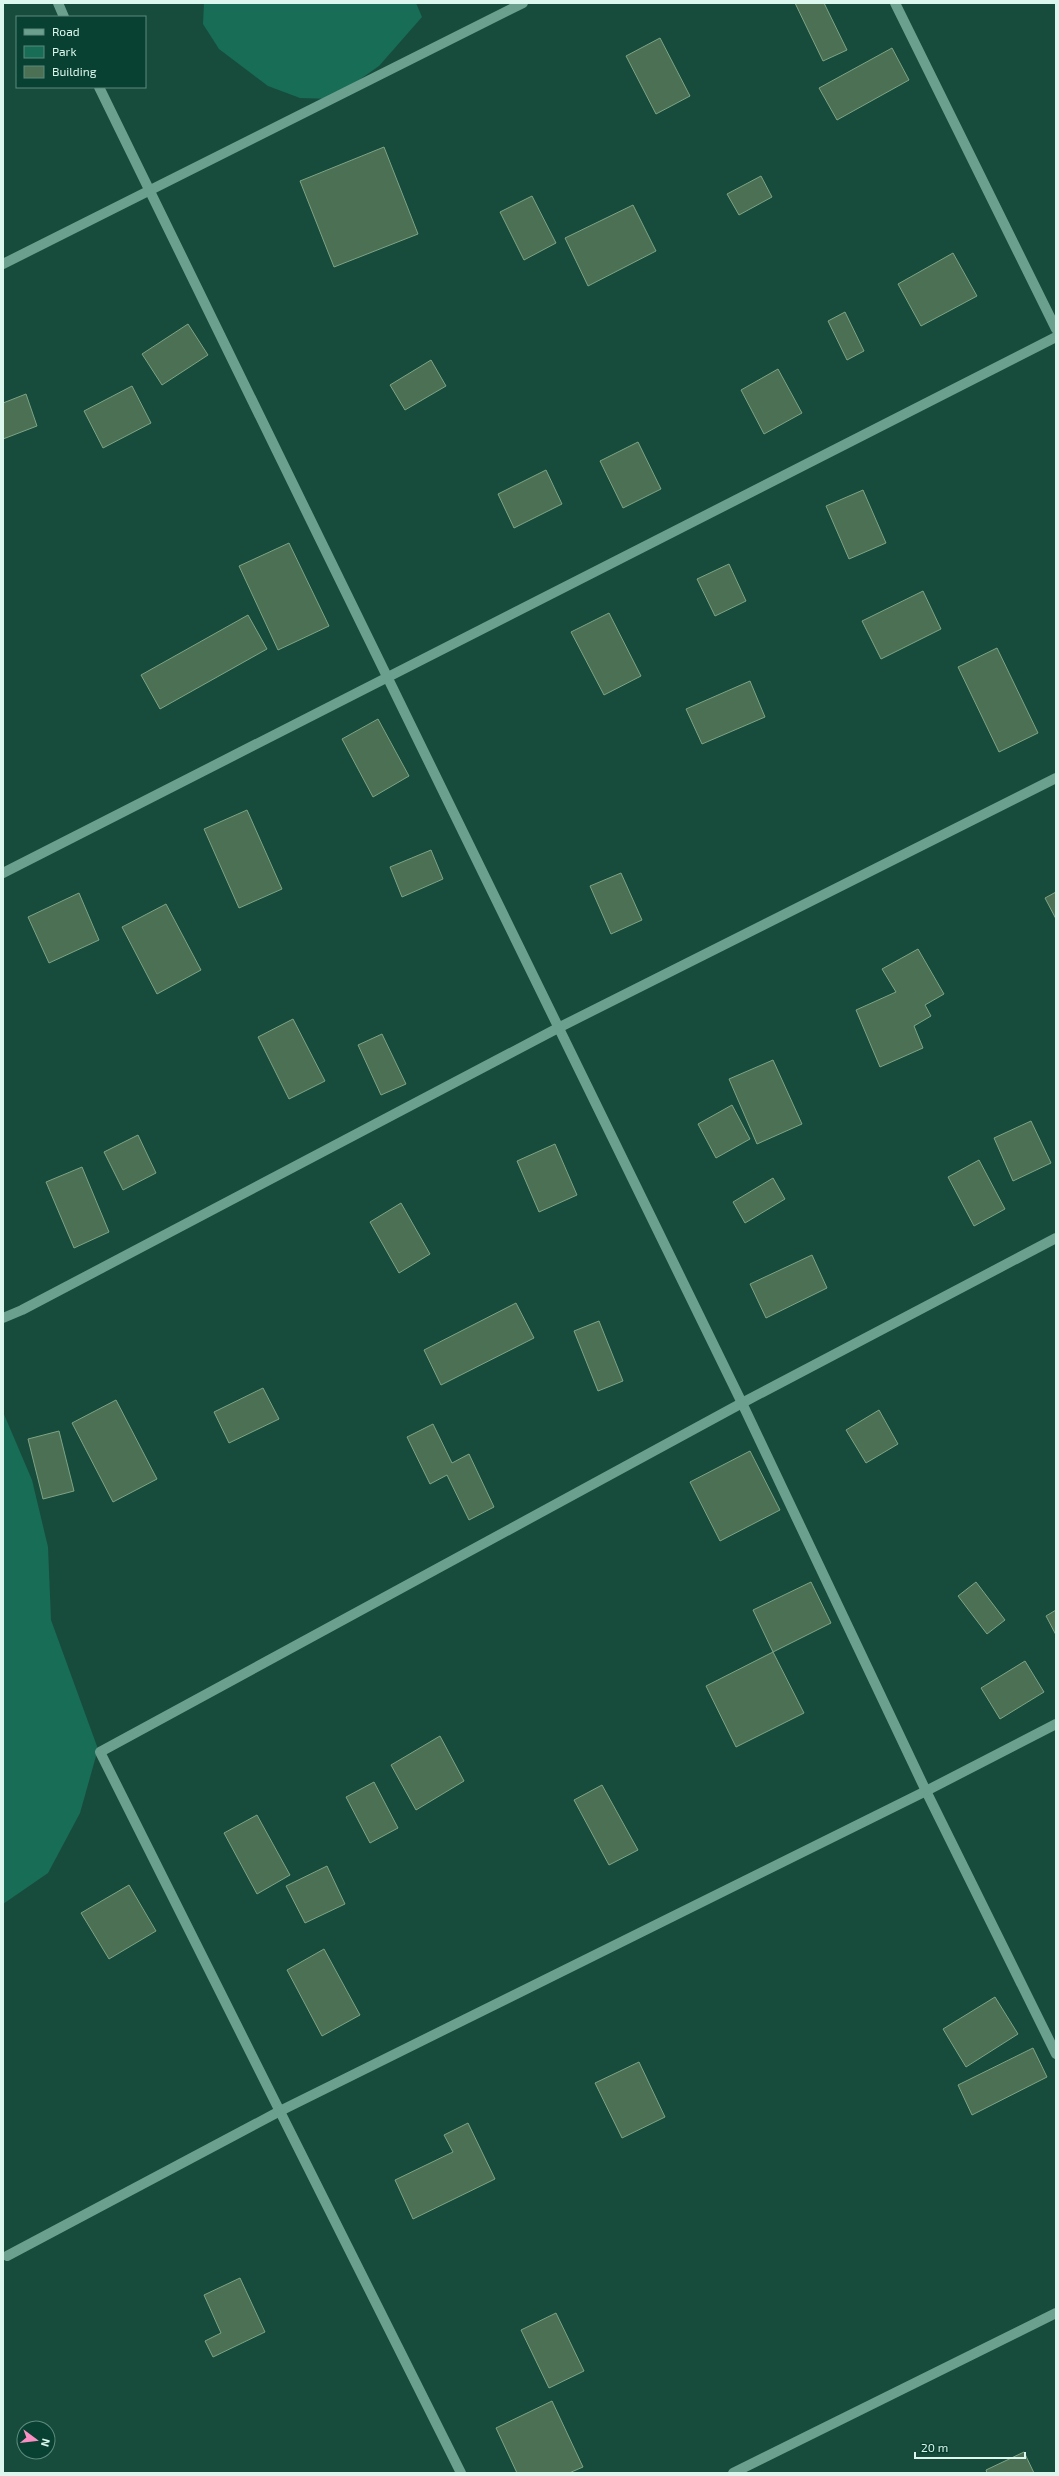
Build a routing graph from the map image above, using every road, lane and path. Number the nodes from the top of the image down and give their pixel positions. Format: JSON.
{"nodes":[{"id":1,"x":58,"y":3,"type":"edge"},
{"id":2,"x":523,"y":3,"type":"edge"},
{"id":3,"x":894,"y":3,"type":"edge"},
{"id":4,"x":64,"y":16,"type":"edge"},
{"id":5,"x":99,"y":88,"type":"edge"},
{"id":6,"x":149,"y":190,"type":"junction"},
{"id":7,"x":3,"y":264,"type":"edge"},
{"id":8,"x":1056,"y":329,"type":"edge"},
{"id":9,"x":1056,"y":337,"type":"edge"},
{"id":10,"x":387,"y":678,"type":"junction"},
{"id":11,"x":1056,"y":778,"type":"edge"},
{"id":12,"x":3,"y":872,"type":"edge"},
{"id":13,"x":558,"y":1028,"type":"junction"},
{"id":14,"x":1056,"y":1238,"type":"edge"},
{"id":15,"x":3,"y":1318,"type":"edge"},
{"id":16,"x":742,"y":1403,"type":"junction"},
{"id":17,"x":1056,"y":1724,"type":"edge"},
{"id":18,"x":926,"y":1791,"type":"junction"},
{"id":19,"x":1056,"y":2054,"type":"edge"},
{"id":20,"x":280,"y":2111,"type":"junction"},
{"id":21,"x":7,"y":2256,"type":"dead end"},
{"id":22,"x":1056,"y":2312,"type":"edge"},
{"id":23,"x":462,"y":2473,"type":"edge"},
{"id":24,"x":733,"y":2473,"type":"edge"}],
"edges":[{"from":1,"to":4,"type":"street"},
{"from":2,"to":6,"type":"street"},
{"from":3,"to":8,"type":"street"},
{"from":5,"to":6,"type":"street"},
{"from":6,"to":7,"type":"street"},
{"from":6,"to":10,"type":"street"},
{"from":9,"to":10,"type":"street"},
{"from":10,"to":12,"type":"street"},
{"from":10,"to":13,"type":"street"},
{"from":11,"to":13,"type":"street"},
{"from":13,"to":15,"type":"street"},
{"from":13,"to":16,"type":"street"},
{"from":14,"to":16,"type":"street"},
{"from":16,"to":18,"type":"street"},
{"from":16,"to":20,"type":"street"},
{"from":17,"to":18,"type":"street"},
{"from":18,"to":19,"type":"street"},
{"from":18,"to":20,"type":"street"},
{"from":20,"to":21,"type":"street"},
{"from":20,"to":23,"type":"street"},
{"from":22,"to":24,"type":"street"}]}
